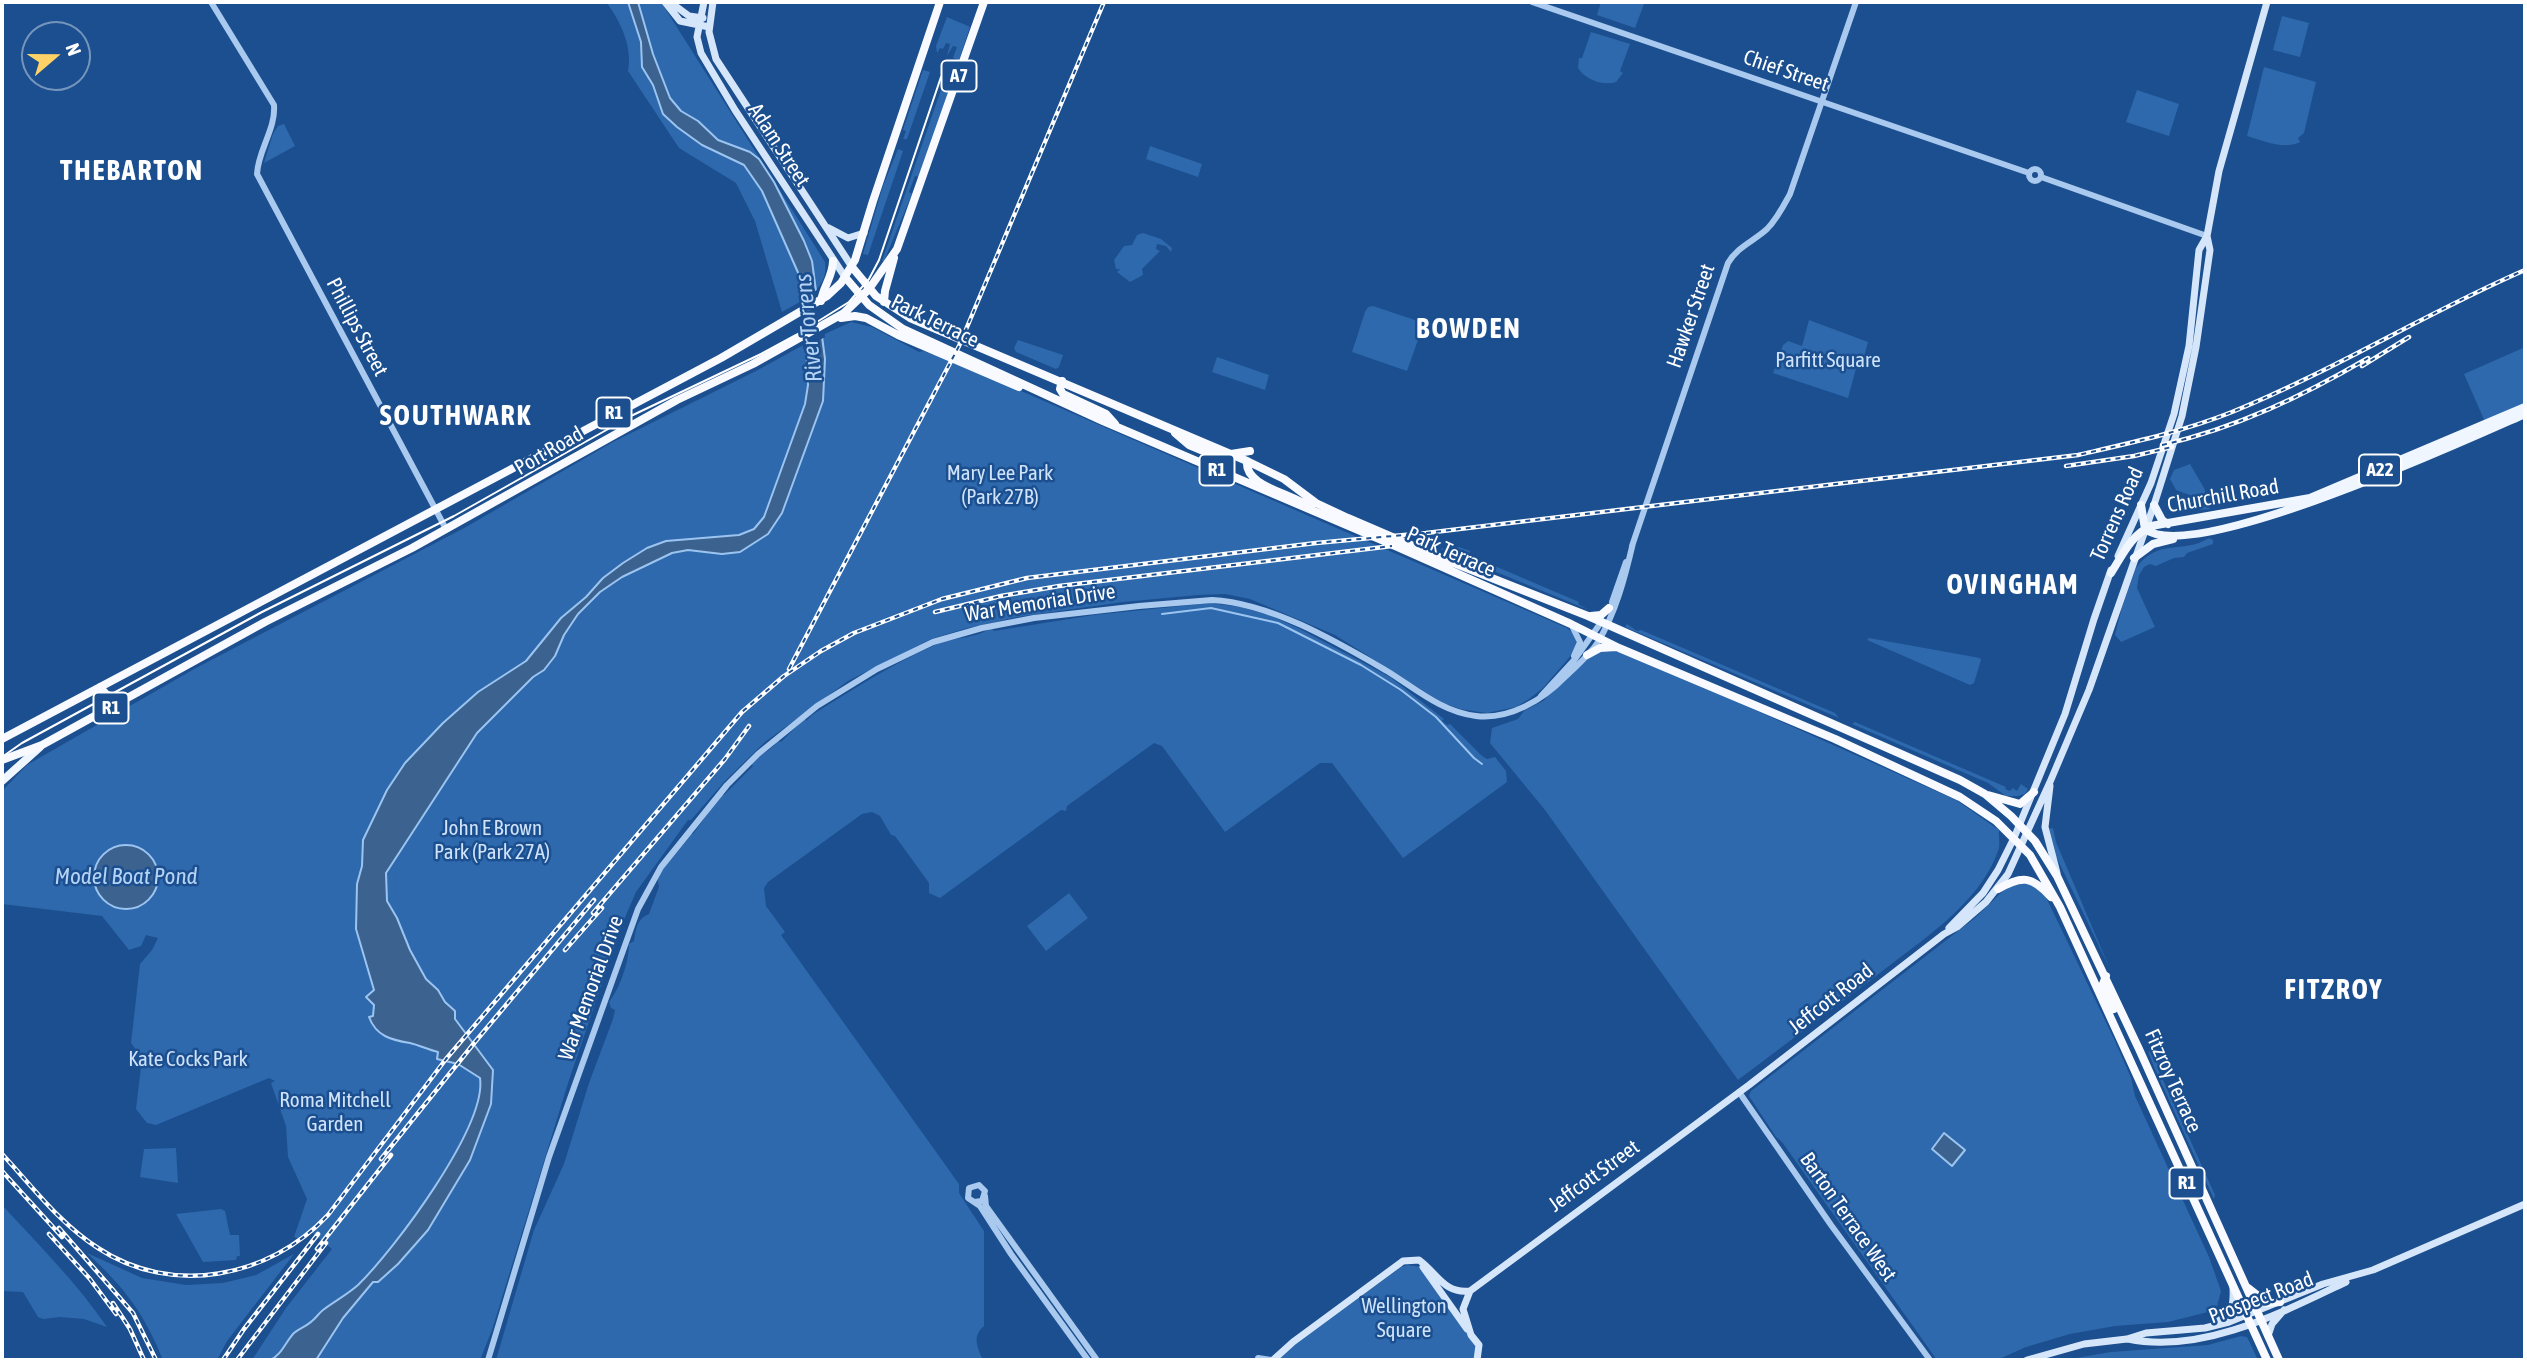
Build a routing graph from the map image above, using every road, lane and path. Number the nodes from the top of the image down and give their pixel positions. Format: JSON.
{"nodes":[{"id":1,"x":211,"y":2,"type":"edge"},
{"id":2,"x":665,"y":2,"type":"edge"},
{"id":3,"x":670,"y":2,"type":"edge"},
{"id":4,"x":704,"y":2,"type":"edge"},
{"id":5,"x":713,"y":2,"type":"edge"},
{"id":6,"x":940,"y":2,"type":"edge"},
{"id":7,"x":984,"y":2,"type":"edge"},
{"id":8,"x":1532,"y":2,"type":"edge"},
{"id":9,"x":1856,"y":2,"type":"edge"},
{"id":10,"x":2267,"y":2,"type":"edge"},
{"id":11,"x":699,"y":22,"type":"junction"},
{"id":12,"x":709,"y":22,"type":"junction"},
{"id":13,"x":1822,"y":103,"type":"junction"},
{"id":14,"x":825,"y":226,"type":"junction"},
{"id":15,"x":864,"y":233,"type":"junction"},
{"id":16,"x":2207,"y":236,"type":"junction"},
{"id":17,"x":897,"y":249,"type":"junction"},
{"id":18,"x":833,"y":261,"type":"junction"},
{"id":19,"x":852,"y":267,"type":"junction"},
{"id":20,"x":845,"y":277,"type":"junction"},
{"id":21,"x":869,"y":289,"type":"junction"},
{"id":22,"x":861,"y":298,"type":"junction"},
{"id":23,"x":821,"y":301,"type":"junction"},
{"id":24,"x":884,"y":302,"type":"junction"},
{"id":25,"x":830,"y":323,"type":"junction"},
{"id":26,"x":948,"y":352,"type":"junction"},
{"id":27,"x":1062,"y":381,"type":"junction"},
{"id":28,"x":2525,"y":407,"type":"edge"},
{"id":29,"x":2525,"y":414,"type":"edge"},
{"id":30,"x":1117,"y":427,"type":"junction"},
{"id":31,"x":1168,"y":427,"type":"junction"},
{"id":32,"x":1250,"y":451,"type":"dead end"},
{"id":33,"x":1231,"y":454,"type":"junction"},
{"id":34,"x":1247,"y":461,"type":"junction"},
{"id":35,"x":1225,"y":474,"type":"junction"},
{"id":36,"x":2141,"y":505,"type":"junction"},
{"id":37,"x":2154,"y":505,"type":"junction"},
{"id":38,"x":436,"y":510,"type":"junction"},
{"id":39,"x":1318,"y":514,"type":"junction"},
{"id":40,"x":2168,"y":524,"type":"junction"},
{"id":41,"x":446,"y":529,"type":"junction"},
{"id":42,"x":2145,"y":529,"type":"junction"},
{"id":43,"x":2186,"y":536,"type":"junction"},
{"id":44,"x":2134,"y":558,"type":"junction"},
{"id":45,"x":2111,"y":572,"type":"junction"},
{"id":46,"x":1611,"y":608,"type":"junction"},
{"id":47,"x":1588,"y":616,"type":"junction"},
{"id":48,"x":1604,"y":623,"type":"junction"},
{"id":49,"x":1571,"y":624,"type":"junction"},
{"id":50,"x":1620,"y":631,"type":"junction"},
{"id":51,"x":1597,"y":636,"type":"junction"},
{"id":52,"x":1619,"y":648,"type":"junction"},
{"id":53,"x":1587,"y":655,"type":"junction"},
{"id":54,"x":1570,"y":663,"type":"junction"},
{"id":55,"x":100,"y":687,"type":"junction"},
{"id":56,"x":1541,"y":696,"type":"junction"},
{"id":57,"x":122,"y":702,"type":"junction"},
{"id":58,"x":2,"y":739,"type":"edge"},
{"id":59,"x":42,"y":745,"type":"junction"},
{"id":60,"x":2,"y":760,"type":"edge"},
{"id":61,"x":2,"y":780,"type":"edge"},
{"id":62,"x":2050,"y":782,"type":"junction"},
{"id":63,"x":2034,"y":792,"type":"junction"},
{"id":64,"x":1985,"y":794,"type":"junction"},
{"id":65,"x":2020,"y":825,"type":"junction"},
{"id":66,"x":2027,"y":832,"type":"junction"},
{"id":67,"x":2014,"y":838,"type":"junction"},
{"id":68,"x":2022,"y":846,"type":"junction"},
{"id":69,"x":2057,"y":876,"type":"junction"},
{"id":70,"x":1998,"y":889,"type":"junction"},
{"id":71,"x":2060,"y":907,"type":"junction"},
{"id":72,"x":1944,"y":934,"type":"junction"},
{"id":73,"x":2106,"y":976,"type":"junction"},
{"id":74,"x":2117,"y":1028,"type":"junction"},
{"id":75,"x":2139,"y":1049,"type":"junction"},
{"id":76,"x":2146,"y":1092,"type":"junction"},
{"id":77,"x":1739,"y":1093,"type":"junction"},
{"id":78,"x":2164,"y":1104,"type":"junction"},
{"id":79,"x":2180,"y":1167,"type":"junction"},
{"id":80,"x":985,"y":1196,"type":"junction"},
{"id":81,"x":974,"y":1202,"type":"junction"},
{"id":82,"x":2525,"y":1204,"type":"edge"},
{"id":83,"x":2210,"y":1208,"type":"junction"},
{"id":84,"x":2205,"y":1221,"type":"junction"},
{"id":85,"x":1419,"y":1260,"type":"junction"},
{"id":86,"x":2243,"y":1284,"type":"junction"},
{"id":87,"x":2232,"y":1285,"type":"junction"},
{"id":88,"x":1040,"y":1288,"type":"junction"},
{"id":89,"x":1470,"y":1291,"type":"junction"},
{"id":90,"x":2282,"y":1306,"type":"junction"},
{"id":91,"x":2259,"y":1316,"type":"junction"},
{"id":92,"x":2248,"y":1320,"type":"junction"},
{"id":93,"x":2205,"y":1328,"type":"junction"},
{"id":94,"x":1471,"y":1335,"type":"junction"},
{"id":95,"x":2268,"y":1336,"type":"junction"},
{"id":96,"x":2127,"y":1339,"type":"junction"},
{"id":97,"x":488,"y":1360,"type":"edge"},
{"id":98,"x":1088,"y":1360,"type":"edge"},
{"id":99,"x":1097,"y":1360,"type":"edge"},
{"id":100,"x":1259,"y":1360,"type":"edge"},
{"id":101,"x":1272,"y":1360,"type":"edge"},
{"id":102,"x":1477,"y":1360,"type":"edge"},
{"id":103,"x":1930,"y":1360,"type":"edge"},
{"id":104,"x":2027,"y":1360,"type":"edge"},
{"id":105,"x":2267,"y":1360,"type":"edge"},
{"id":106,"x":2279,"y":1360,"type":"edge"}],
"edges":[{"from":1,"to":38,"type":"street","name":"Phillips Street"},
{"from":2,"to":11,"type":"main road"},
{"from":3,"to":11,"type":"main road"},
{"from":4,"to":11,"type":"main road"},
{"from":5,"to":12,"type":"main road"},
{"from":6,"to":15,"type":"highway","name":"Port Road","number":"A7"},
{"from":7,"to":17,"type":"highway","name":"Port Road","number":"A7"},
{"from":8,"to":13,"type":"street","name":"Chief Street"},
{"from":9,"to":13,"type":"street","name":"Hawker Street"},
{"from":10,"to":16,"type":"main road","name":"Torrens Road"},
{"from":11,"to":12,"type":"main road"},
{"from":11,"to":18,"type":"main road","name":"Adam Street"},
{"from":12,"to":14,"type":"main road","name":"Adam Street"},
{"from":13,"to":16,"type":"street","name":"Chief Street"},
{"from":13,"to":46,"type":"street","name":"Hawker Street"},
{"from":14,"to":15,"type":"main road"},
{"from":14,"to":19,"type":"main road","name":"Adam Street"},
{"from":15,"to":19,"type":"highway","name":"Port Road","number":"A7"},
{"from":16,"to":36,"type":"main road","name":"Torrens Road"},
{"from":16,"to":37,"type":"main road","name":"Torrens Road"},
{"from":17,"to":21,"type":"highway","name":"Port Road","number":"A7"},
{"from":17,"to":24,"type":"highway"},
{"from":18,"to":20,"type":"main road","name":"Adam Street"},
{"from":18,"to":23,"type":"highway"},
{"from":19,"to":20,"type":"highway","name":"Port Road","number":"R1"},
{"from":19,"to":21,"type":"highway","number":"R1"},
{"from":20,"to":22,"type":"highway","name":"Park Terrace"},
{"from":20,"to":23,"type":"highway","name":"Port Road","number":"R1"},
{"from":21,"to":22,"type":"highway","name":"Port Road","number":"A7"},
{"from":21,"to":24,"type":"highway","name":"Park Terrace","number":"R1"},
{"from":22,"to":25,"type":"highway","name":"Port Road"},
{"from":22,"to":26,"type":"highway","name":"Park Terrace"},
{"from":23,"to":38,"type":"highway","name":"Port Road","number":"R1"},
{"from":24,"to":27,"type":"highway","name":"Park Terrace","number":"R1"},
{"from":25,"to":26,"type":"highway","number":"R1"},
{"from":25,"to":41,"type":"highway","name":"Port Road","number":"R1"},
{"from":26,"to":30,"type":"highway","name":"Park Terrace","number":"R1"},
{"from":27,"to":30,"type":"highway"},
{"from":27,"to":31,"type":"highway","name":"Park Terrace","number":"R1"},
{"from":28,"to":40,"type":"main road","name":"Churchill Road","number":"A22"},
{"from":29,"to":43,"type":"main road","name":"Churchill Road","number":"A22"},
{"from":30,"to":35,"type":"highway","name":"Park Terrace","number":"R1"},
{"from":31,"to":33,"type":"highway","name":"Park Terrace","number":"R1"},
{"from":31,"to":35,"type":"highway"},
{"from":32,"to":33,"type":"highway"},
{"from":33,"to":34,"type":"highway","name":"Park Terrace","number":"R1"},
{"from":34,"to":39,"type":"highway"},
{"from":34,"to":47,"type":"highway","name":"Park Terrace","number":"R1"},
{"from":35,"to":39,"type":"highway","name":"Park Terrace","number":"R1"},
{"from":36,"to":42,"type":"main road"},
{"from":36,"to":45,"type":"main road","name":"Torrens Road"},
{"from":37,"to":40,"type":"main road"},
{"from":37,"to":42,"type":"main road","name":"Torrens Road"},
{"from":38,"to":41,"type":"street","name":"Phillips Street"},
{"from":38,"to":55,"type":"highway","name":"Port Road","number":"R1"},
{"from":39,"to":49,"type":"highway","name":"Park Terrace","number":"R1"},
{"from":40,"to":42,"type":"main road","name":"Churchill Road","number":"A22"},
{"from":41,"to":57,"type":"highway","name":"Port Road","number":"R1"},
{"from":42,"to":43,"type":"main road","name":"Churchill Road"},
{"from":42,"to":44,"type":"main road","name":"Torrens Road"},
{"from":42,"to":45,"type":"main road"},
{"from":43,"to":44,"type":"main road"},
{"from":44,"to":62,"type":"main road","name":"Torrens Road"},
{"from":45,"to":63,"type":"main road","name":"Torrens Road"},
{"from":46,"to":47,"type":"highway"},
{"from":46,"to":48,"type":"street","name":"Hawker Street"},
{"from":46,"to":50,"type":"street"},
{"from":47,"to":48,"type":"highway","name":"Park Terrace","number":"R1"},
{"from":48,"to":50,"type":"highway","name":"Park Terrace","number":"R1"},
{"from":48,"to":51,"type":"street","name":"Hawker Street"},
{"from":49,"to":51,"type":"highway","name":"Park Terrace","number":"R1"},
{"from":49,"to":54,"type":"street"},
{"from":50,"to":64,"type":"highway","name":"Park Terrace","number":"R1"},
{"from":51,"to":52,"type":"highway","name":"Park Terrace","number":"R1"},
{"from":51,"to":53,"type":"street","name":"War Memorial Drive"},
{"from":51,"to":54,"type":"street","name":"War Memorial Drive"},
{"from":52,"to":53,"type":"highway"},
{"from":52,"to":67,"type":"highway","name":"Park Terrace","number":"R1"},
{"from":53,"to":56,"type":"street","name":"War Memorial Drive"},
{"from":54,"to":56,"type":"street","name":"War Memorial Drive"},
{"from":55,"to":57,"type":"highway"},
{"from":55,"to":58,"type":"highway","name":"Port Road","number":"R1"},
{"from":56,"to":97,"type":"street","name":"War Memorial Drive"},
{"from":57,"to":59,"type":"highway","name":"Port Road","number":"R1"},
{"from":59,"to":60,"type":"highway","name":"Port Road","number":"R1"},
{"from":59,"to":61,"type":"main road","name":"Port Road"},
{"from":62,"to":66,"type":"main road","name":"Torrens Road"},
{"from":62,"to":69,"type":"main road"},
{"from":63,"to":64,"type":"highway"},
{"from":63,"to":65,"type":"main road","name":"Torrens Road"},
{"from":64,"to":65,"type":"highway","name":"Park Terrace","number":"R1"},
{"from":65,"to":66,"type":"highway","name":"Fitzroy Terrace","number":"R1"},
{"from":65,"to":67,"type":"main road","name":"Torrens Road"},
{"from":66,"to":68,"type":"main road","name":"Jeffcott Road"},
{"from":66,"to":69,"type":"highway","name":"Fitzroy Terrace","number":"R1"},
{"from":67,"to":68,"type":"highway","name":"Park Terrace","number":"R1"},
{"from":67,"to":72,"type":"main road","name":"Jeffcott Road"},
{"from":68,"to":70,"type":"main road","name":"Jeffcott Road"},
{"from":68,"to":71,"type":"highway","name":"Fitzroy Terrace","number":"R1"},
{"from":69,"to":73,"type":"highway","name":"Fitzroy Terrace","number":"R1"},
{"from":70,"to":71,"type":"highway"},
{"from":70,"to":72,"type":"main road","name":"Jeffcott Road"},
{"from":71,"to":74,"type":"highway","name":"Fitzroy Terrace","number":"R1"},
{"from":72,"to":77,"type":"main road","name":"Jeffcott Road"},
{"from":73,"to":74,"type":"highway"},
{"from":73,"to":75,"type":"highway","name":"Fitzroy Terrace","number":"R1"},
{"from":74,"to":76,"type":"highway","name":"Fitzroy Terrace","number":"R1"},
{"from":75,"to":76,"type":"highway"},
{"from":75,"to":78,"type":"highway","name":"Fitzroy Terrace","number":"R1"},
{"from":76,"to":79,"type":"highway","name":"Fitzroy Terrace","number":"R1"},
{"from":77,"to":89,"type":"main road","name":"Jeffcott Street"},
{"from":77,"to":103,"type":"street","name":"Barton Terrace West"},
{"from":78,"to":79,"type":"highway"},
{"from":78,"to":83,"type":"highway","name":"Fitzroy Terrace","number":"R1"},
{"from":79,"to":84,"type":"highway","name":"Fitzroy Terrace","number":"R1"},
{"from":80,"to":81,"type":"street"},
{"from":80,"to":81,"type":"street"},
{"from":80,"to":88,"type":"street"},
{"from":81,"to":88,"type":"street"},
{"from":82,"to":90,"type":"main road","name":"Prospect Road"},
{"from":83,"to":84,"type":"highway"},
{"from":83,"to":86,"type":"highway","name":"Fitzroy Terrace","number":"R1"},
{"from":84,"to":87,"type":"highway","name":"Fitzroy Terrace","number":"R1"},
{"from":85,"to":89,"type":"main road"},
{"from":85,"to":94,"type":"main road"},
{"from":85,"to":101,"type":"main road"},
{"from":86,"to":90,"type":"highway"},
{"from":86,"to":91,"type":"highway","name":"Fitzroy Terrace","number":"R1"},
{"from":87,"to":92,"type":"highway","name":"Fitzroy Terrace","number":"R1"},
{"from":87,"to":93,"type":"main road"},
{"from":88,"to":98,"type":"street"},
{"from":88,"to":99,"type":"street"},
{"from":89,"to":94,"type":"main road"},
{"from":90,"to":91,"type":"main road","name":"Prospect Road"},
{"from":90,"to":95,"type":"main road"},
{"from":91,"to":92,"type":"main road","name":"Prospect Road"},
{"from":91,"to":95,"type":"highway","name":"Fitzroy Terrace","number":"R1"},
{"from":92,"to":93,"type":"main road","name":"Prospect Road"},
{"from":92,"to":96,"type":"main road","name":"Prospect Road"},
{"from":92,"to":105,"type":"highway","name":"Fitzroy Terrace","number":"R1"},
{"from":93,"to":96,"type":"main road","name":"Prospect Road"},
{"from":94,"to":102,"type":"main road"},
{"from":95,"to":106,"type":"highway","name":"Fitzroy Terrace","number":"R1"},
{"from":96,"to":104,"type":"main road","name":"Prospect Road"},
{"from":100,"to":101,"type":"street"}]}
